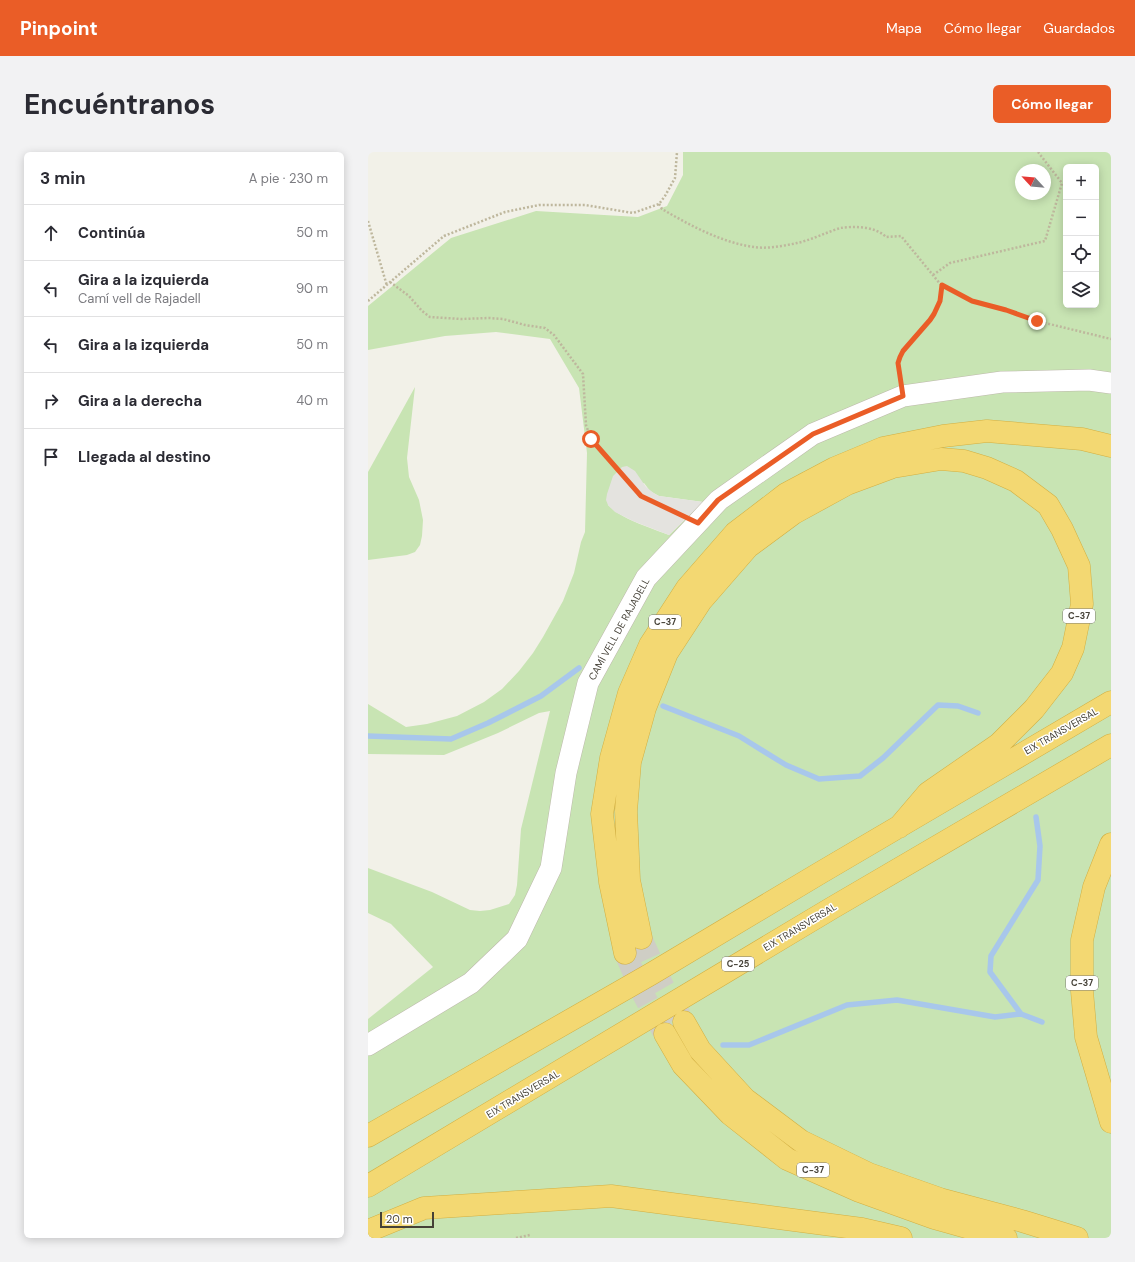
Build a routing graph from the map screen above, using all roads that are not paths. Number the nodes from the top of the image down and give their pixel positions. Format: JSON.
{"nodes":[{"id":1,"x":1111,"y":383,"type":"edge"},
{"id":2,"x":1111,"y":446,"type":"edge"},
{"id":3,"x":1111,"y":702,"type":"edge"},
{"id":4,"x":1111,"y":745,"type":"edge"},
{"id":5,"x":899,"y":827,"type":"junction"},
{"id":6,"x":1111,"y":844,"type":"edge"},
{"id":7,"x":640,"y":938,"type":"tunnel mouth"},
{"id":8,"x":625,"y":953,"type":"tunnel mouth"},
{"id":9,"x":684,"y":1022,"type":"tunnel mouth"},
{"id":10,"x":665,"y":1034,"type":"tunnel mouth"},
{"id":11,"x":368,"y":1045,"type":"edge"},
{"id":12,"x":1111,"y":1122,"type":"edge"},
{"id":13,"x":368,"y":1136,"type":"edge"},
{"id":14,"x":368,"y":1186,"type":"edge"},
{"id":15,"x":368,"y":1231,"type":"edge"},
{"id":16,"x":901,"y":1238,"type":"edge"},
{"id":17,"x":1006,"y":1238,"type":"edge"},
{"id":18,"x":1077,"y":1238,"type":"edge"}],
"edges":[{"from":1,"to":11,"type":"street","name":"CAMÍ VELL DE RAJADELL"},
{"from":2,"to":8,"type":"highway","number":"C-37"},
{"from":3,"to":5,"type":"highway","name":"EIX TRANSVERSAL"},
{"from":4,"to":14,"type":"highway","name":"EIX TRANSVERSAL","number":"C-25"},
{"from":5,"to":7,"type":"highway","number":"C-37"},
{"from":5,"to":13,"type":"highway","name":"EIX TRANSVERSAL"},
{"from":6,"to":12,"type":"highway","number":"C-37"},
{"from":9,"to":18,"type":"highway","number":"C-37"},
{"from":10,"to":17,"type":"highway","number":"C-37"},
{"from":15,"to":16,"type":"highway"}]}
